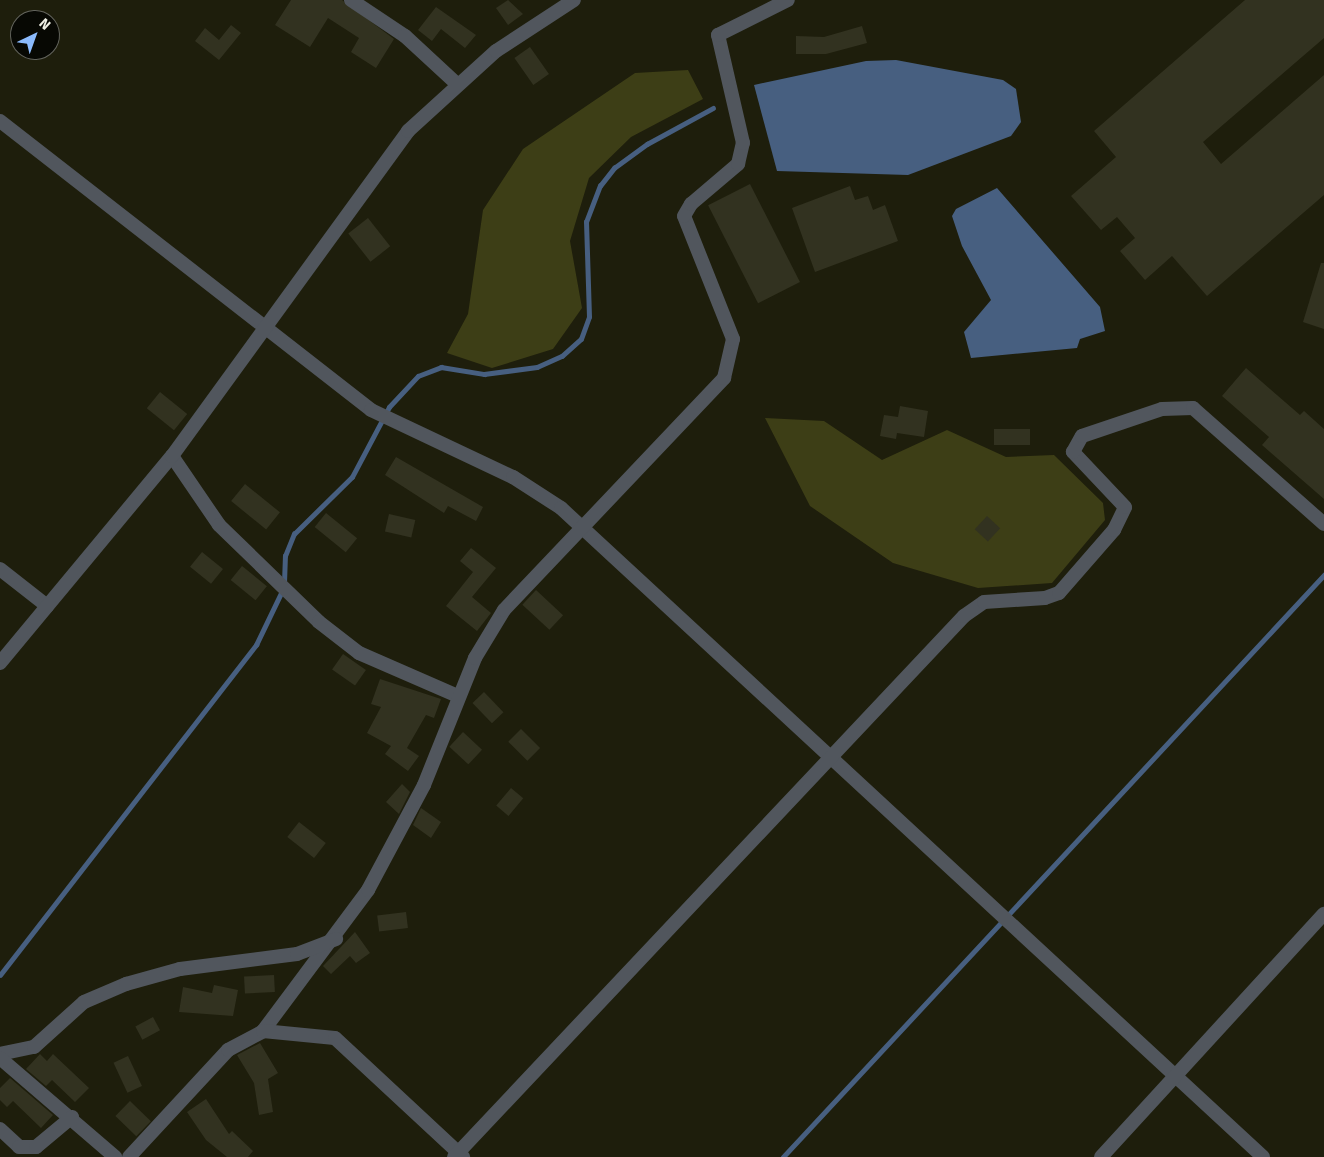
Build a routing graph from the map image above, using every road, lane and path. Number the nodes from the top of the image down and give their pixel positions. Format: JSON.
{"nodes":[{"id":1,"x":351,"y":0,"type":"edge"},
{"id":2,"x":574,"y":0,"type":"edge"},
{"id":3,"x":788,"y":0,"type":"edge"},
{"id":4,"x":456,"y":83,"type":"junction"},
{"id":5,"x":0,"y":120,"type":"edge"},
{"id":6,"x":262,"y":327,"type":"junction"},
{"id":7,"x":172,"y":456,"type":"junction"},
{"id":8,"x":1324,"y":524,"type":"edge"},
{"id":9,"x":582,"y":526,"type":"junction"},
{"id":10,"x":0,"y":569,"type":"edge"},
{"id":11,"x":48,"y":606,"type":"junction"},
{"id":12,"x":0,"y":663,"type":"edge"},
{"id":13,"x":458,"y":696,"type":"junction"},
{"id":14,"x":829,"y":755,"type":"junction"},
{"id":15,"x":1324,"y":914,"type":"edge"},
{"id":16,"x":337,"y":939,"type":"junction"},
{"id":17,"x":263,"y":1031,"type":"junction"},
{"id":18,"x":0,"y":1054,"type":"edge"},
{"id":19,"x":0,"y":1058,"type":"edge"},
{"id":20,"x":1175,"y":1077,"type":"junction"},
{"id":21,"x":72,"y":1117,"type":"junction"},
{"id":22,"x":0,"y":1129,"type":"edge"},
{"id":23,"x":458,"y":1155,"type":"edge"},
{"id":24,"x":115,"y":1157,"type":"edge"},
{"id":25,"x":128,"y":1157,"type":"edge"},
{"id":26,"x":1101,"y":1157,"type":"edge"},
{"id":27,"x":1263,"y":1157,"type":"edge"}],
"edges":[{"from":1,"to":4,"type":"street"},
{"from":2,"to":4,"type":"street"},
{"from":3,"to":9,"type":"street"},
{"from":4,"to":6,"type":"street"},
{"from":5,"to":6,"type":"street"},
{"from":6,"to":7,"type":"street"},
{"from":6,"to":9,"type":"street"},
{"from":7,"to":11,"type":"street"},
{"from":7,"to":13,"type":"street"},
{"from":8,"to":14,"type":"street"},
{"from":9,"to":13,"type":"street"},
{"from":9,"to":14,"type":"street"},
{"from":10,"to":11,"type":"street"},
{"from":11,"to":12,"type":"street"},
{"from":13,"to":16,"type":"street"},
{"from":14,"to":20,"type":"street"},
{"from":14,"to":23,"type":"street"},
{"from":15,"to":20,"type":"street"},
{"from":16,"to":17,"type":"street"},
{"from":16,"to":18,"type":"street"},
{"from":17,"to":23,"type":"street"},
{"from":17,"to":25,"type":"street"},
{"from":19,"to":21,"type":"street"},
{"from":20,"to":26,"type":"street"},
{"from":20,"to":27,"type":"street"},
{"from":21,"to":22,"type":"street"},
{"from":21,"to":24,"type":"street"}]}
